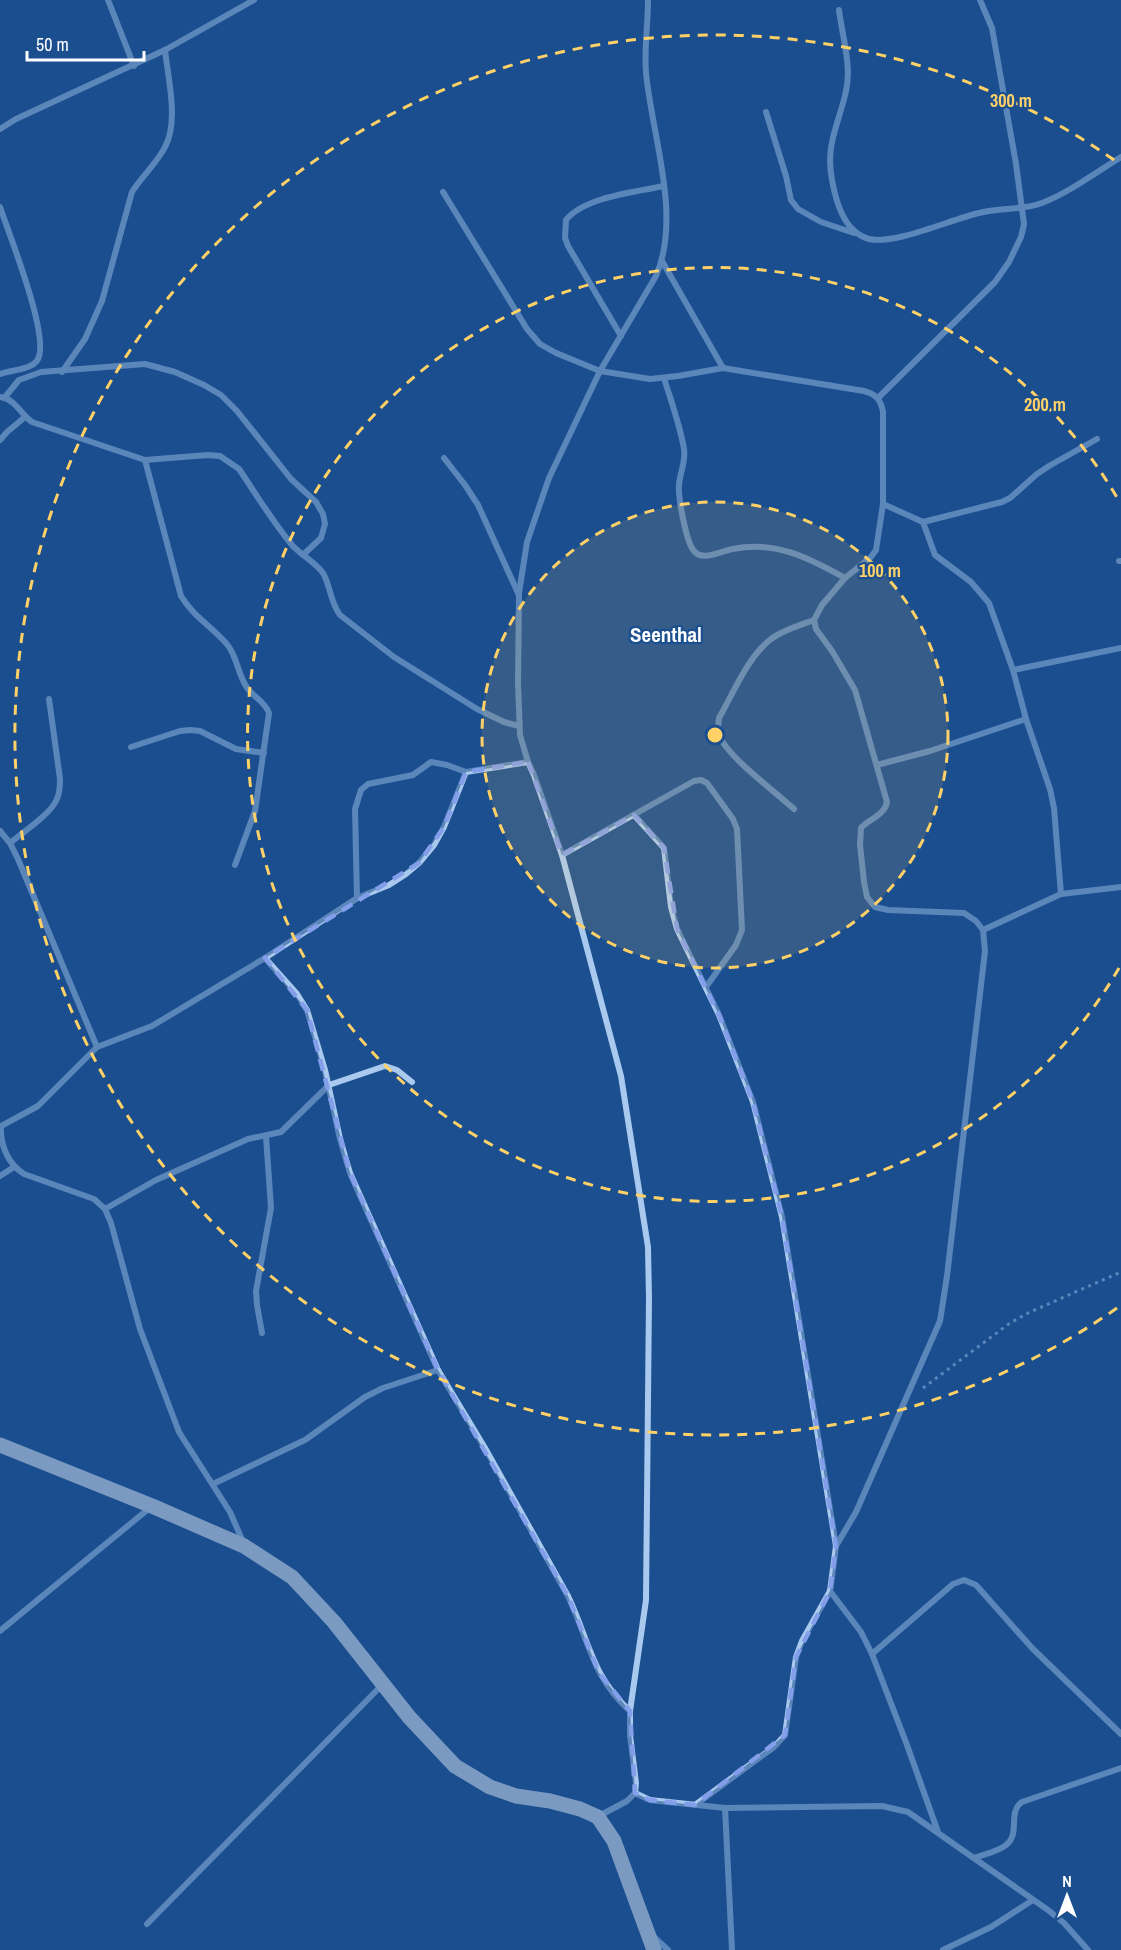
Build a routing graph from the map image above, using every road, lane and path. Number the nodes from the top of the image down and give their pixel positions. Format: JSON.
{"nodes":[{"id":1,"x":108,"y":0,"type":"edge"},
{"id":2,"x":254,"y":0,"type":"edge"},
{"id":3,"x":648,"y":0,"type":"edge"},
{"id":4,"x":980,"y":0,"type":"edge"},
{"id":5,"x":839,"y":10,"type":"dead end"},
{"id":6,"x":165,"y":50,"type":"junction"},
{"id":7,"x":134,"y":66,"type":"junction"},
{"id":8,"x":766,"y":112,"type":"dead end"},
{"id":9,"x":0,"y":129,"type":"edge"},
{"id":10,"x":1121,"y":157,"type":"edge"},
{"id":11,"x":663,"y":186,"type":"junction"},
{"id":12,"x":443,"y":192,"type":"dead end"},
{"id":13,"x":0,"y":207,"type":"edge"},
{"id":14,"x":1023,"y":209,"type":"junction"},
{"id":15,"x":863,"y":236,"type":"junction"},
{"id":16,"x":662,"y":261,"type":"junction"},
{"id":17,"x":621,"y":336,"type":"junction"},
{"id":18,"x":723,"y":368,"type":"junction"},
{"id":19,"x":600,"y":371,"type":"junction"},
{"id":20,"x":62,"y":372,"type":"junction"},
{"id":21,"x":0,"y":374,"type":"edge"},
{"id":22,"x":664,"y":378,"type":"junction"},
{"id":23,"x":3,"y":397,"type":"edge"},
{"id":24,"x":878,"y":398,"type":"junction"},
{"id":25,"x":25,"y":417,"type":"junction"},
{"id":26,"x":1097,"y":439,"type":"dead end"},
{"id":27,"x":0,"y":441,"type":"edge"},
{"id":28,"x":444,"y":458,"type":"dead end"},
{"id":29,"x":145,"y":460,"type":"junction"},
{"id":30,"x":883,"y":504,"type":"junction"},
{"id":31,"x":922,"y":522,"type":"junction"},
{"id":32,"x":303,"y":555,"type":"junction"},
{"id":33,"x":845,"y":578,"type":"junction"},
{"id":34,"x":519,"y":593,"type":"junction"},
{"id":35,"x":814,"y":620,"type":"junction"},
{"id":36,"x":1121,"y":648,"type":"edge"},
{"id":37,"x":1013,"y":669,"type":"junction"},
{"id":38,"x":49,"y":699,"type":"dead end"},
{"id":39,"x":1026,"y":719,"type":"junction"},
{"id":40,"x":519,"y":726,"type":"junction"},
{"id":41,"x":130,"y":747,"type":"dead end"},
{"id":42,"x":264,"y":753,"type":"junction"},
{"id":43,"x":528,"y":762,"type":"junction"},
{"id":44,"x":877,"y":765,"type":"junction"},
{"id":45,"x":466,"y":772,"type":"junction"},
{"id":46,"x":794,"y":809,"type":"dead end"},
{"id":47,"x":634,"y":815,"type":"junction"},
{"id":48,"x":0,"y":831,"type":"edge"},
{"id":49,"x":10,"y":843,"type":"junction"},
{"id":50,"x":562,"y":855,"type":"junction"},
{"id":51,"x":235,"y":864,"type":"dead end"},
{"id":52,"x":1121,"y":887,"type":"edge"},
{"id":53,"x":1061,"y":894,"type":"junction"},
{"id":54,"x":357,"y":898,"type":"junction"},
{"id":55,"x":983,"y":930,"type":"junction"},
{"id":56,"x":265,"y":958,"type":"junction"},
{"id":57,"x":706,"y":987,"type":"junction"},
{"id":58,"x":97,"y":1047,"type":"junction"},
{"id":59,"x":412,"y":1082,"type":"dead end"},
{"id":60,"x":329,"y":1085,"type":"junction"},
{"id":61,"x":1,"y":1126,"type":"edge"},
{"id":62,"x":266,"y":1136,"type":"junction"},
{"id":63,"x":14,"y":1167,"type":"junction"},
{"id":64,"x":0,"y":1176,"type":"edge"},
{"id":65,"x":105,"y":1209,"type":"junction"},
{"id":66,"x":1121,"y":1272,"type":"edge"},
{"id":67,"x":262,"y":1333,"type":"dead end"},
{"id":68,"x":438,"y":1370,"type":"junction"},
{"id":69,"x":904,"y":1401,"type":"junction"},
{"id":70,"x":0,"y":1445,"type":"edge"},
{"id":71,"x":213,"y":1485,"type":"junction"},
{"id":72,"x":152,"y":1506,"type":"junction"},
{"id":73,"x":244,"y":1545,"type":"junction"},
{"id":74,"x":836,"y":1546,"type":"junction"},
{"id":75,"x":830,"y":1591,"type":"junction"},
{"id":76,"x":0,"y":1631,"type":"edge"},
{"id":77,"x":873,"y":1654,"type":"junction"},
{"id":78,"x":383,"y":1685,"type":"junction"},
{"id":79,"x":630,"y":1711,"type":"junction"},
{"id":80,"x":1121,"y":1734,"type":"edge"},
{"id":81,"x":1121,"y":1768,"type":"edge"},
{"id":82,"x":635,"y":1793,"type":"junction"},
{"id":83,"x":695,"y":1805,"type":"junction"},
{"id":84,"x":725,"y":1808,"type":"junction"},
{"id":85,"x":598,"y":1817,"type":"junction"},
{"id":86,"x":938,"y":1833,"type":"junction"},
{"id":87,"x":974,"y":1858,"type":"junction"},
{"id":88,"x":1034,"y":1900,"type":"junction"},
{"id":89,"x":147,"y":1924,"type":"dead end"},
{"id":90,"x":647,"y":1930,"type":"junction"},
{"id":91,"x":654,"y":1950,"type":"edge"},
{"id":92,"x":668,"y":1950,"type":"edge"},
{"id":93,"x":732,"y":1950,"type":"edge"},
{"id":94,"x":943,"y":1950,"type":"edge"},
{"id":95,"x":1088,"y":1950,"type":"edge"}],
"edges":[{"from":1,"to":7,"type":"street"},
{"from":2,"to":6,"type":"street"},
{"from":3,"to":11,"type":"street"},
{"from":4,"to":14,"type":"street"},
{"from":5,"to":15,"type":"street"},
{"from":6,"to":7,"type":"street"},
{"from":6,"to":20,"type":"street"},
{"from":7,"to":9,"type":"street"},
{"from":8,"to":15,"type":"street"},
{"from":10,"to":14,"type":"street"},
{"from":11,"to":16,"type":"street"},
{"from":11,"to":17,"type":"street"},
{"from":12,"to":19,"type":"street"},
{"from":13,"to":21,"type":"street"},
{"from":14,"to":15,"type":"street"},
{"from":14,"to":24,"type":"street"},
{"from":16,"to":17,"type":"street"},
{"from":16,"to":18,"type":"street"},
{"from":17,"to":19,"type":"street"},
{"from":18,"to":22,"type":"street"},
{"from":18,"to":24,"type":"street"},
{"from":19,"to":22,"type":"street"},
{"from":19,"to":34,"type":"street"},
{"from":20,"to":23,"type":"street"},
{"from":20,"to":32,"type":"street"},
{"from":22,"to":33,"type":"street"},
{"from":23,"to":25,"type":"street"},
{"from":24,"to":30,"type":"street"},
{"from":25,"to":27,"type":"street"},
{"from":25,"to":29,"type":"street"},
{"from":26,"to":31,"type":"street"},
{"from":28,"to":34,"type":"street"},
{"from":29,"to":32,"type":"street"},
{"from":29,"to":42,"type":"street"},
{"from":30,"to":31,"type":"street"},
{"from":30,"to":33,"type":"street"},
{"from":31,"to":37,"type":"street"},
{"from":32,"to":40,"type":"street"},
{"from":33,"to":35,"type":"street"},
{"from":34,"to":40,"type":"street"},
{"from":35,"to":44,"type":"street"},
{"from":35,"to":46,"type":"street"},
{"from":36,"to":37,"type":"street"},
{"from":37,"to":39,"type":"street"},
{"from":38,"to":49,"type":"street"},
{"from":39,"to":44,"type":"street"},
{"from":39,"to":53,"type":"street"},
{"from":40,"to":43,"type":"street"},
{"from":41,"to":42,"type":"street"},
{"from":42,"to":51,"type":"street"},
{"from":43,"to":45,"type":"street"},
{"from":43,"to":50,"type":"street"},
{"from":44,"to":55,"type":"street"},
{"from":45,"to":54,"type":"street"},
{"from":45,"to":54,"type":"street"},
{"from":47,"to":50,"type":"street"},
{"from":47,"to":57,"type":"street"},
{"from":47,"to":57,"type":"street"},
{"from":48,"to":49,"type":"street"},
{"from":49,"to":58,"type":"street"},
{"from":50,"to":79,"type":"street"},
{"from":52,"to":53,"type":"street"},
{"from":53,"to":55,"type":"street"},
{"from":54,"to":56,"type":"street"},
{"from":55,"to":69,"type":"street"},
{"from":56,"to":58,"type":"street"},
{"from":56,"to":60,"type":"street"},
{"from":57,"to":74,"type":"street"},
{"from":58,"to":61,"type":"street"},
{"from":59,"to":60,"type":"street"},
{"from":60,"to":62,"type":"street"},
{"from":60,"to":68,"type":"street"},
{"from":61,"to":63,"type":"street"},
{"from":62,"to":65,"type":"street"},
{"from":62,"to":67,"type":"street"},
{"from":63,"to":64,"type":"street"},
{"from":63,"to":65,"type":"street"},
{"from":65,"to":71,"type":"street"},
{"from":66,"to":69,"type":"path"},
{"from":68,"to":71,"type":"street"},
{"from":68,"to":79,"type":"street"},
{"from":69,"to":74,"type":"street"},
{"from":70,"to":72,"type":"main road"},
{"from":71,"to":73,"type":"street"},
{"from":72,"to":73,"type":"main road"},
{"from":72,"to":76,"type":"street"},
{"from":73,"to":78,"type":"main road"},
{"from":74,"to":75,"type":"street"},
{"from":75,"to":77,"type":"street"},
{"from":75,"to":83,"type":"street"},
{"from":77,"to":80,"type":"street"},
{"from":77,"to":86,"type":"street"},
{"from":78,"to":85,"type":"main road"},
{"from":78,"to":89,"type":"street"},
{"from":79,"to":82,"type":"street"},
{"from":81,"to":87,"type":"street"},
{"from":82,"to":83,"type":"street"},
{"from":82,"to":85,"type":"street"},
{"from":83,"to":84,"type":"street"},
{"from":84,"to":86,"type":"street"},
{"from":84,"to":93,"type":"street"},
{"from":85,"to":90,"type":"main road"},
{"from":86,"to":87,"type":"street"},
{"from":87,"to":88,"type":"street"},
{"from":88,"to":94,"type":"street"},
{"from":88,"to":95,"type":"street"},
{"from":90,"to":91,"type":"main road"},
{"from":90,"to":92,"type":"street"}]}
